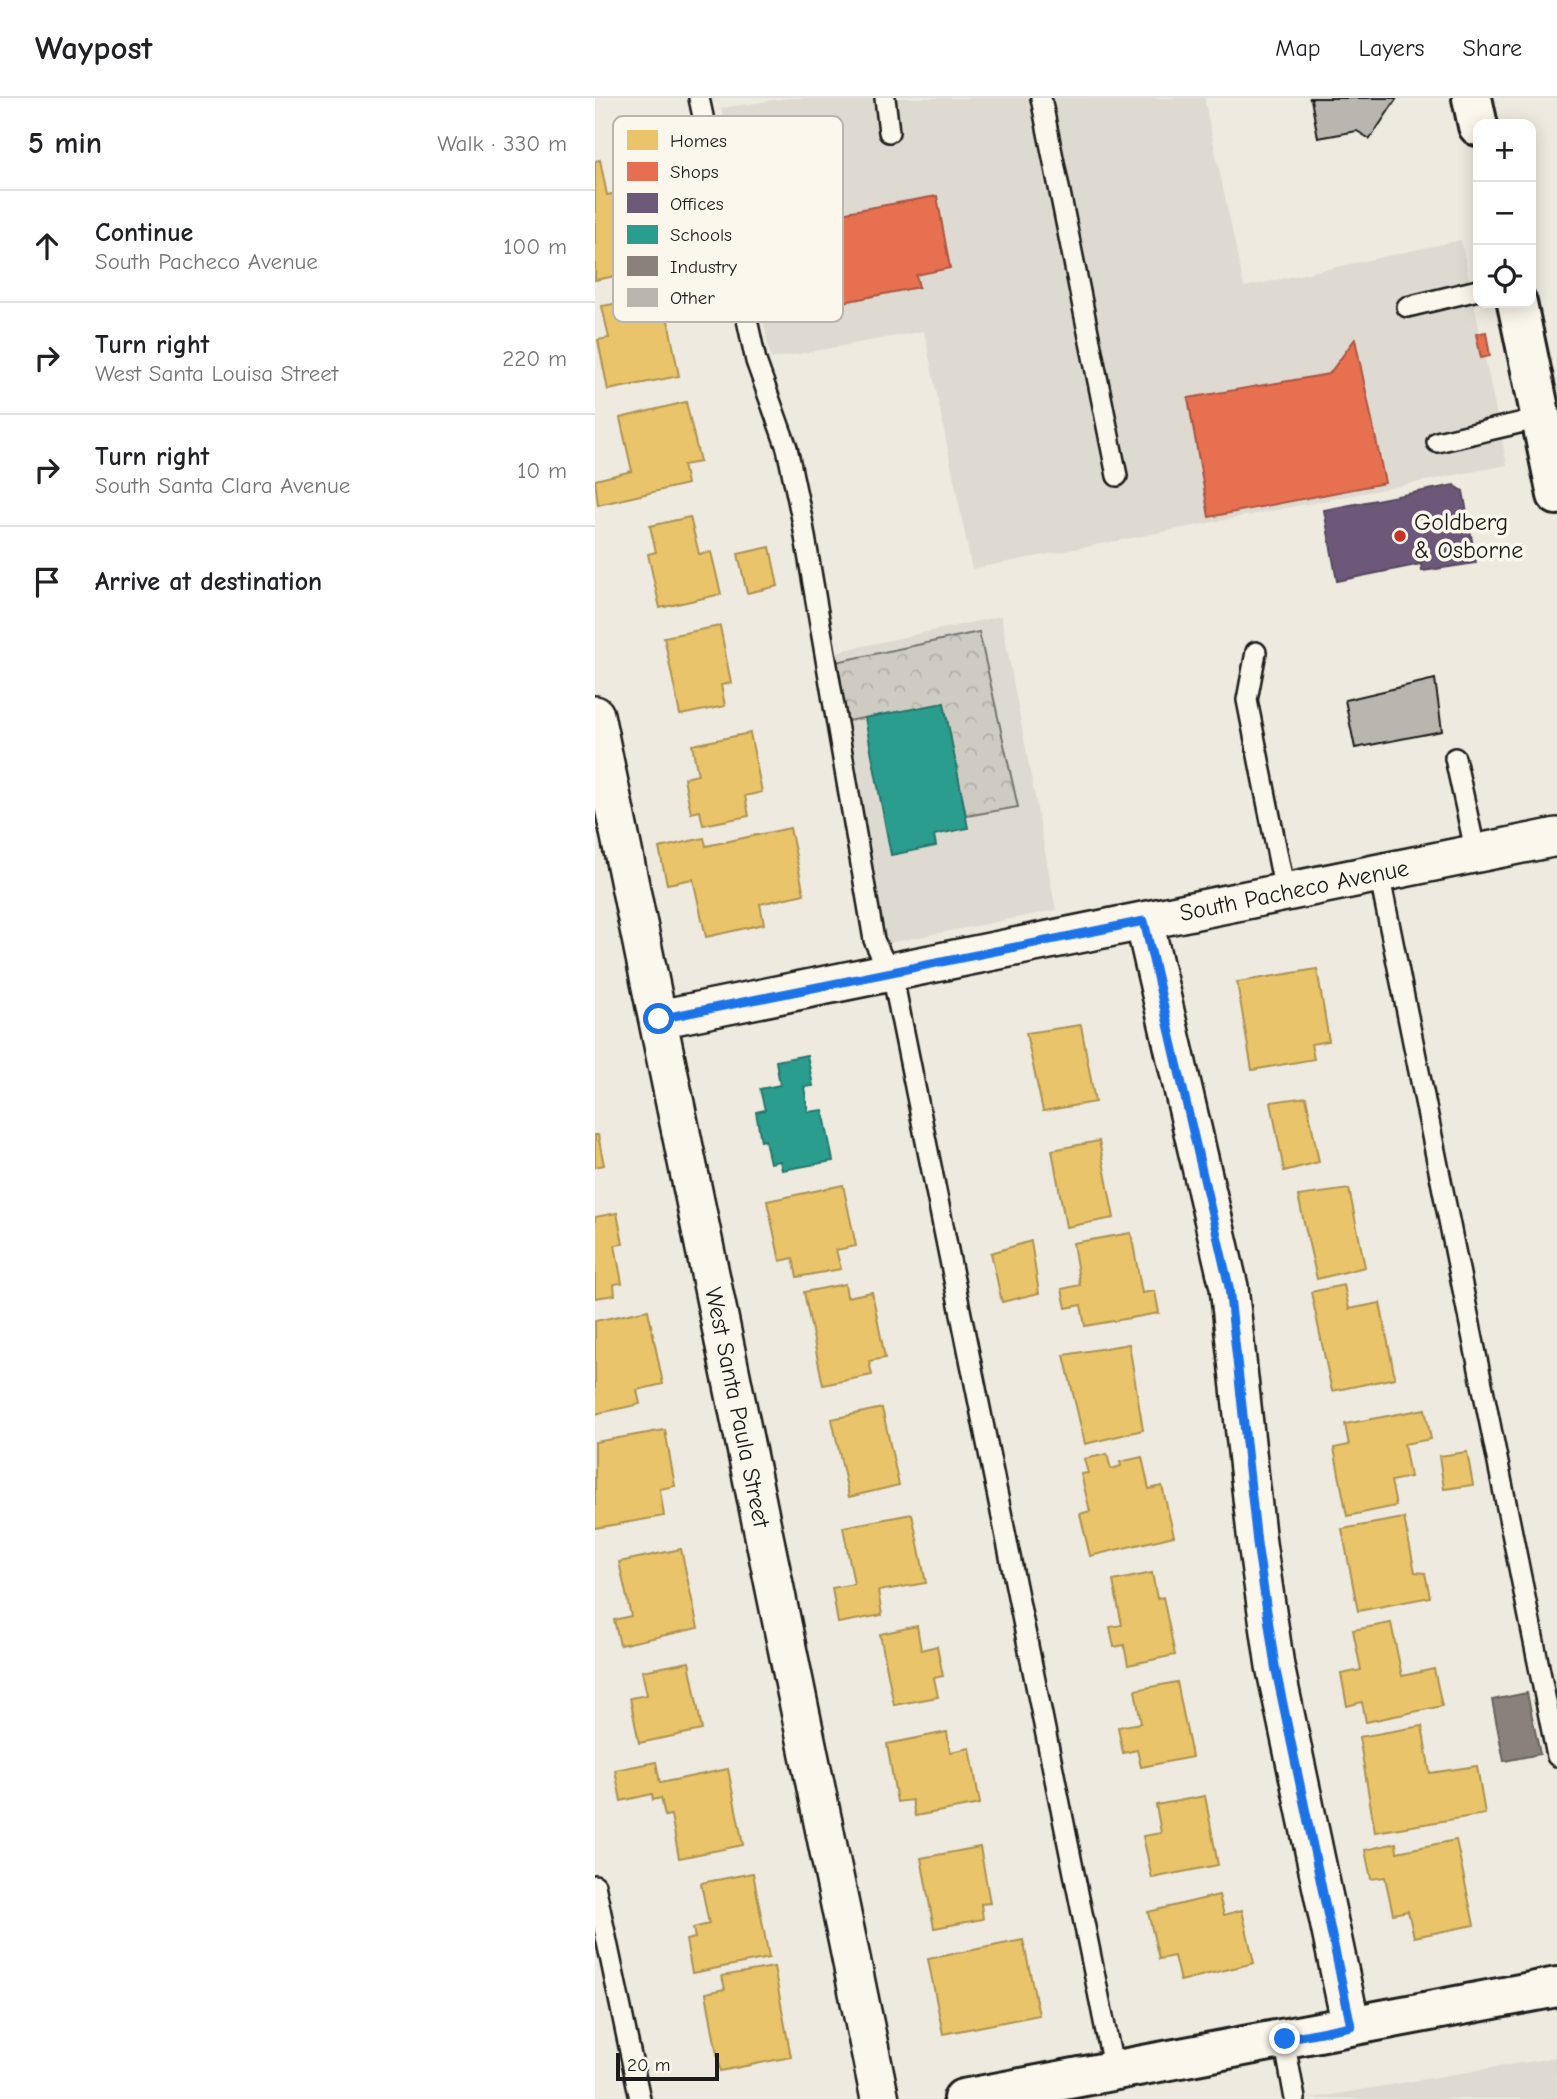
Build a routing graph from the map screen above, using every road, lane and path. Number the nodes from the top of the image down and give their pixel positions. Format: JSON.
{"nodes":[{"id":1,"x":699,"y":98,"type":"edge"},
{"id":2,"x":885,"y":98,"type":"edge"},
{"id":3,"x":1041,"y":98,"type":"edge"},
{"id":4,"x":1472,"y":98,"type":"edge"},
{"id":5,"x":703,"y":116,"type":"edge"},
{"id":6,"x":1476,"y":119,"type":"edge"},
{"id":7,"x":889,"y":132,"type":"dead end"},
{"id":8,"x":1473,"y":291,"type":"edge"},
{"id":9,"x":1407,"y":307,"type":"dead end"},
{"id":10,"x":1518,"y":308,"type":"edge"},
{"id":11,"x":748,"y":322,"type":"edge"},
{"id":12,"x":1541,"y":418,"type":"junction"},
{"id":13,"x":1437,"y":442,"type":"dead end"},
{"id":14,"x":1117,"y":476,"type":"dead end"},
{"id":15,"x":1557,"y":495,"type":"edge"},
{"id":16,"x":1256,"y":652,"type":"dead end"},
{"id":17,"x":595,"y":715,"type":"edge"},
{"id":18,"x":1455,"y":758,"type":"dead end"},
{"id":19,"x":1557,"y":837,"type":"edge"},
{"id":20,"x":1476,"y":854,"type":"junction"},
{"id":21,"x":1379,"y":873,"type":"junction"},
{"id":22,"x":1285,"y":892,"type":"junction"},
{"id":23,"x":1144,"y":921,"type":"junction"},
{"id":24,"x":889,"y":972,"type":"junction"},
{"id":25,"x":659,"y":1019,"type":"junction"},
{"id":26,"x":1557,"y":1756,"type":"edge"},
{"id":27,"x":595,"y":1885,"type":"edge"},
{"id":28,"x":1557,"y":1987,"type":"edge"},
{"id":29,"x":1351,"y":2026,"type":"junction"},
{"id":30,"x":1285,"y":2039,"type":"junction"},
{"id":31,"x":1114,"y":2071,"type":"junction"},
{"id":32,"x":640,"y":2099,"type":"edge"},
{"id":33,"x":880,"y":2099,"type":"edge"},
{"id":34,"x":963,"y":2099,"type":"edge"},
{"id":35,"x":1295,"y":2099,"type":"edge"}],
"edges":[{"from":1,"to":5,"type":"lane"},
{"from":2,"to":7,"type":"lane"},
{"from":3,"to":14,"type":"lane"},
{"from":4,"to":6,"type":"street"},
{"from":8,"to":9,"type":"lane"},
{"from":10,"to":12,"type":"street"},
{"from":11,"to":24,"type":"lane"},
{"from":12,"to":13,"type":"lane"},
{"from":12,"to":15,"type":"street"},
{"from":16,"to":22,"type":"lane"},
{"from":17,"to":25,"type":"street","name":"West Santa Paula Street"},
{"from":18,"to":20,"type":"lane"},
{"from":19,"to":20,"type":"street","name":"South Pacheco Avenue"},
{"from":20,"to":21,"type":"street","name":"South Pacheco Avenue"},
{"from":21,"to":22,"type":"street","name":"South Pacheco Avenue"},
{"from":21,"to":26,"type":"lane"},
{"from":22,"to":23,"type":"street","name":"South Pacheco Avenue"},
{"from":23,"to":24,"type":"street","name":"South Pacheco Avenue"},
{"from":23,"to":29,"type":"street"},
{"from":24,"to":25,"type":"street","name":"South Pacheco Avenue"},
{"from":24,"to":31,"type":"lane"},
{"from":25,"to":33,"type":"street","name":"West Santa Paula Street"},
{"from":27,"to":32,"type":"lane"},
{"from":28,"to":29,"type":"street"},
{"from":29,"to":30,"type":"street"},
{"from":30,"to":31,"type":"street"},
{"from":30,"to":35,"type":"lane"},
{"from":31,"to":34,"type":"street"}]}
